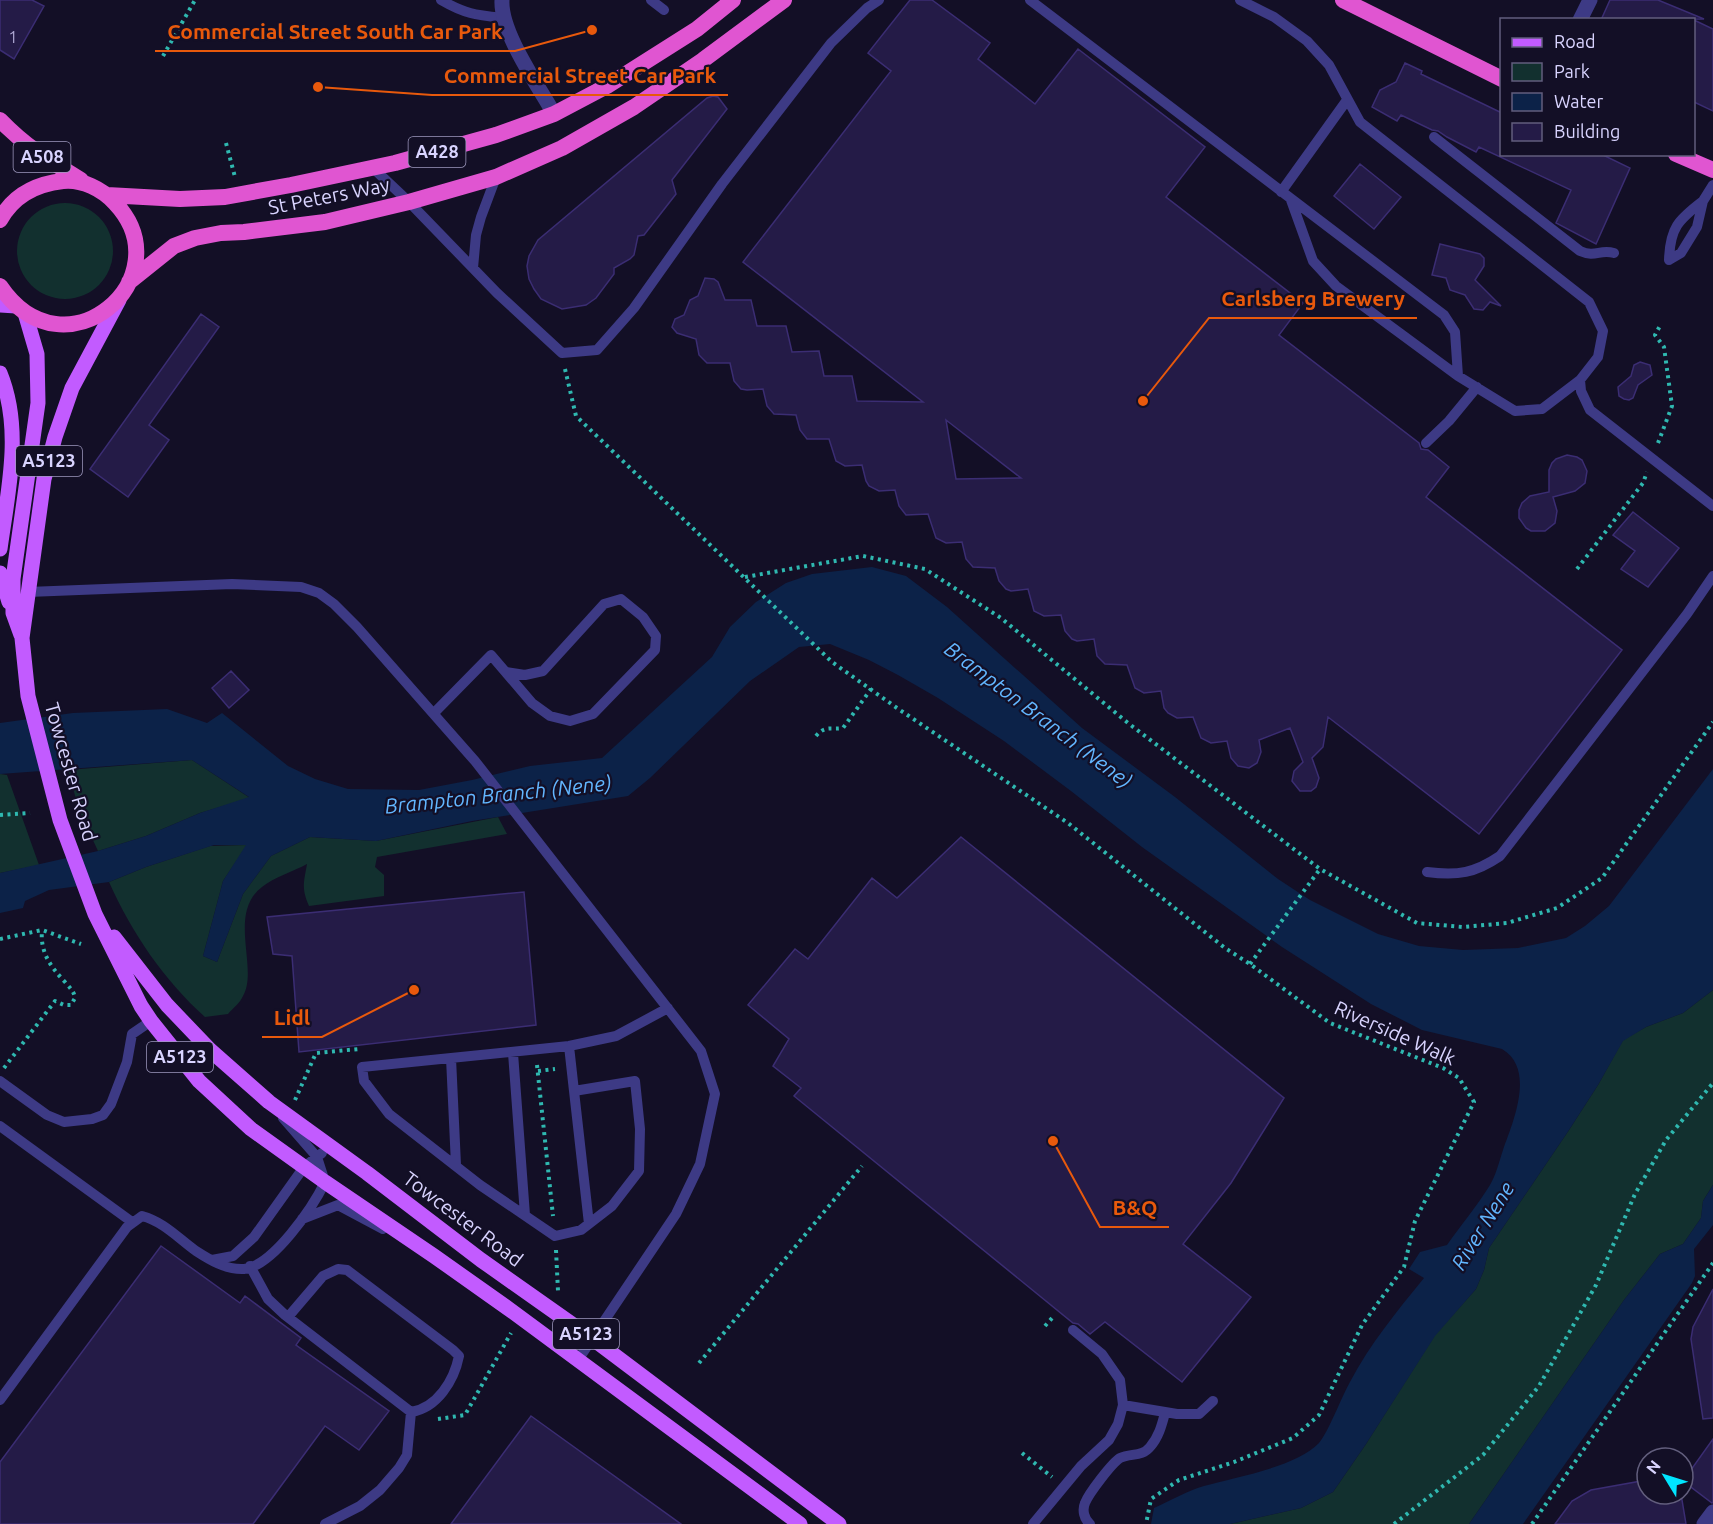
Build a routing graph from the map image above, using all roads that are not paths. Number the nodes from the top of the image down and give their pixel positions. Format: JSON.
{"nodes":[{"id":1,"x":441,"y":0,"type":"edge"},
{"id":2,"x":502,"y":0,"type":"edge"},
{"id":3,"x":651,"y":0,"type":"edge"},
{"id":4,"x":733,"y":0,"type":"edge"},
{"id":5,"x":784,"y":0,"type":"edge"},
{"id":6,"x":879,"y":0,"type":"edge"},
{"id":7,"x":1030,"y":0,"type":"edge"},
{"id":8,"x":1240,"y":0,"type":"edge"},
{"id":9,"x":1343,"y":0,"type":"edge"},
{"id":10,"x":1590,"y":0,"type":"edge"},
{"id":11,"x":664,"y":10,"type":"dead end"},
{"id":12,"x":503,"y":18,"type":"junction"},
{"id":13,"x":1581,"y":18,"type":"edge"},
{"id":14,"x":1500,"y":79,"type":"edge"},
{"id":15,"x":1347,"y":100,"type":"junction"},
{"id":16,"x":554,"y":114,"type":"junction"},
{"id":17,"x":0,"y":120,"type":"edge"},
{"id":18,"x":1434,"y":136,"type":"dead end"},
{"id":19,"x":1681,"y":156,"type":"edge"},
{"id":20,"x":373,"y":168,"type":"junction"},
{"id":21,"x":1713,"y":170,"type":"edge"},
{"id":22,"x":496,"y":177,"type":"junction"},
{"id":23,"x":1713,"y":185,"type":"edge"},
{"id":24,"x":91,"y":186,"type":"junction"},
{"id":25,"x":1281,"y":192,"type":"junction"},
{"id":26,"x":107,"y":195,"type":"junction"},
{"id":27,"x":1291,"y":200,"type":"junction"},
{"id":28,"x":1703,"y":201,"type":"junction"},
{"id":29,"x":409,"y":202,"type":"junction"},
{"id":30,"x":1,"y":217,"type":"edge"},
{"id":31,"x":1614,"y":253,"type":"dead end"},
{"id":32,"x":473,"y":268,"type":"junction"},
{"id":33,"x":0,"y":286,"type":"edge"},
{"id":34,"x":125,"y":290,"type":"junction"},
{"id":35,"x":14,"y":308,"type":"edge"},
{"id":36,"x":0,"y":373,"type":"edge"},
{"id":37,"x":1458,"y":376,"type":"junction"},
{"id":38,"x":1580,"y":380,"type":"junction"},
{"id":39,"x":1477,"y":387,"type":"junction"},
{"id":40,"x":1426,"y":443,"type":"dead end"},
{"id":41,"x":1713,"y":506,"type":"edge"},
{"id":42,"x":0,"y":549,"type":"edge"},
{"id":43,"x":0,"y":573,"type":"edge"},
{"id":44,"x":1713,"y":576,"type":"edge"},
{"id":45,"x":28,"y":592,"type":"junction"},
{"id":46,"x":13,"y":614,"type":"junction"},
{"id":47,"x":22,"y":638,"type":"junction"},
{"id":48,"x":506,"y":672,"type":"junction"},
{"id":49,"x":434,"y":713,"type":"junction"},
{"id":50,"x":1427,"y":872,"type":"dead end"},
{"id":51,"x":95,"y":914,"type":"junction"},
{"id":52,"x":668,"y":1008,"type":"junction"},
{"id":53,"x":151,"y":1022,"type":"junction"},
{"id":54,"x":569,"y":1046,"type":"junction"},
{"id":55,"x":513,"y":1053,"type":"junction"},
{"id":56,"x":451,"y":1058,"type":"junction"},
{"id":57,"x":0,"y":1081,"type":"edge"},
{"id":58,"x":574,"y":1091,"type":"junction"},
{"id":59,"x":269,"y":1102,"type":"junction"},
{"id":60,"x":0,"y":1126,"type":"edge"},
{"id":61,"x":330,"y":1146,"type":"junction"},
{"id":62,"x":317,"y":1157,"type":"junction"},
{"id":63,"x":456,"y":1165,"type":"junction"},
{"id":64,"x":304,"y":1167,"type":"junction"},
{"id":65,"x":325,"y":1182,"type":"junction"},
{"id":66,"x":525,"y":1215,"type":"junction"},
{"id":67,"x":302,"y":1219,"type":"junction"},
{"id":68,"x":132,"y":1222,"type":"junction"},
{"id":69,"x":589,"y":1224,"type":"junction"},
{"id":70,"x":434,"y":1256,"type":"junction"},
{"id":71,"x":212,"y":1261,"type":"junction"},
{"id":72,"x":250,"y":1266,"type":"junction"},
{"id":73,"x":288,"y":1317,"type":"junction"},
{"id":74,"x":1073,"y":1330,"type":"dead end"},
{"id":75,"x":593,"y":1339,"type":"junction"},
{"id":76,"x":578,"y":1360,"type":"junction"},
{"id":77,"x":0,"y":1400,"type":"edge"},
{"id":78,"x":1214,"y":1401,"type":"dead end"},
{"id":79,"x":1123,"y":1405,"type":"junction"},
{"id":80,"x":1165,"y":1413,"type":"junction"},
{"id":81,"x":410,"y":1418,"type":"junction"},
{"id":82,"x":1713,"y":1512,"type":"edge"},
{"id":83,"x":325,"y":1524,"type":"edge"},
{"id":84,"x":800,"y":1524,"type":"edge"},
{"id":85,"x":839,"y":1524,"type":"edge"},
{"id":86,"x":1033,"y":1524,"type":"edge"},
{"id":87,"x":1090,"y":1524,"type":"edge"},
{"id":88,"x":1704,"y":1524,"type":"edge"}],
"edges":[{"from":1,"to":12,"type":"lane"},
{"from":2,"to":12,"type":"street"},
{"from":3,"to":11,"type":"lane"},
{"from":4,"to":16,"type":"highway","name":"St Peters Way","number":"A428"},
{"from":5,"to":22,"type":"highway","name":"St Peters Way","number":"A428"},
{"from":6,"to":32,"type":"lane"},
{"from":7,"to":25,"type":"lane"},
{"from":8,"to":15,"type":"lane"},
{"from":9,"to":14,"type":"highway"},
{"from":10,"to":13,"type":"street"},
{"from":12,"to":16,"type":"street"},
{"from":15,"to":25,"type":"lane"},
{"from":15,"to":38,"type":"lane"},
{"from":16,"to":20,"type":"highway","name":"St Peters Way","number":"A428"},
{"from":17,"to":24,"type":"highway","number":"A508"},
{"from":18,"to":31,"type":"lane"},
{"from":19,"to":21,"type":"highway"},
{"from":20,"to":26,"type":"highway","name":"St Peters Way","number":"A428"},
{"from":20,"to":29,"type":"lane"},
{"from":22,"to":29,"type":"highway","name":"St Peters Way","number":"A428"},
{"from":22,"to":32,"type":"lane"},
{"from":23,"to":28,"type":"lane"},
{"from":24,"to":26,"type":"highway"},
{"from":24,"to":30,"type":"highway"},
{"from":25,"to":27,"type":"lane"},
{"from":26,"to":34,"type":"highway"},
{"from":27,"to":37,"type":"lane"},
{"from":27,"to":37,"type":"lane"},
{"from":28,"to":28,"type":"lane"},
{"from":29,"to":32,"type":"lane"},
{"from":29,"to":34,"type":"highway","name":"St Peters Way","number":"A428"},
{"from":33,"to":35,"type":"highway"},
{"from":34,"to":35,"type":"highway","name":"St Peters Way"},
{"from":34,"to":45,"type":"main road","name":"Towcester Road","number":"A5123"},
{"from":35,"to":46,"type":"main road","name":"Towcester Road","number":"A5123"},
{"from":36,"to":42,"type":"main road"},
{"from":37,"to":39,"type":"lane"},
{"from":38,"to":39,"type":"lane"},
{"from":38,"to":41,"type":"lane"},
{"from":39,"to":40,"type":"lane"},
{"from":43,"to":46,"type":"main road"},
{"from":44,"to":50,"type":"lane"},
{"from":45,"to":47,"type":"main road","name":"Towcester Road","number":"A5123"},
{"from":45,"to":49,"type":"lane"},
{"from":46,"to":47,"type":"main road","name":"Towcester Road","number":"A5123"},
{"from":47,"to":51,"type":"main road","name":"Towcester Road","number":"A5123"},
{"from":48,"to":48,"type":"lane"},
{"from":48,"to":49,"type":"lane"},
{"from":49,"to":52,"type":"lane"},
{"from":51,"to":53,"type":"main road","name":"Towcester Road","number":"A5123"},
{"from":51,"to":59,"type":"main road","name":"Towcester Road","number":"A5123"},
{"from":52,"to":54,"type":"lane"},
{"from":52,"to":75,"type":"lane"},
{"from":53,"to":57,"type":"lane"},
{"from":53,"to":64,"type":"main road","name":"Towcester Road","number":"A5123"},
{"from":54,"to":55,"type":"lane"},
{"from":54,"to":58,"type":"lane"},
{"from":55,"to":56,"type":"lane"},
{"from":55,"to":66,"type":"lane"},
{"from":56,"to":63,"type":"lane"},
{"from":56,"to":63,"type":"lane"},
{"from":58,"to":69,"type":"lane"},
{"from":58,"to":69,"type":"lane"},
{"from":59,"to":61,"type":"main road","name":"Towcester Road","number":"A5123"},
{"from":59,"to":62,"type":"lane"},
{"from":60,"to":68,"type":"lane"},
{"from":61,"to":62,"type":"lane"},
{"from":61,"to":75,"type":"main road","name":"Towcester Road","number":"A5123"},
{"from":62,"to":64,"type":"lane"},
{"from":62,"to":65,"type":"lane"},
{"from":63,"to":66,"type":"lane"},
{"from":64,"to":65,"type":"main road","name":"Towcester Road","number":"A5123"},
{"from":64,"to":71,"type":"lane"},
{"from":65,"to":67,"type":"lane"},
{"from":65,"to":70,"type":"main road","name":"Towcester Road","number":"A5123"},
{"from":66,"to":69,"type":"lane"},
{"from":67,"to":70,"type":"lane"},
{"from":67,"to":72,"type":"lane"},
{"from":68,"to":71,"type":"lane"},
{"from":68,"to":77,"type":"lane"},
{"from":70,"to":76,"type":"main road","name":"Towcester Road","number":"A5123"},
{"from":71,"to":72,"type":"lane"},
{"from":72,"to":73,"type":"lane"},
{"from":73,"to":81,"type":"lane"},
{"from":73,"to":81,"type":"lane"},
{"from":74,"to":79,"type":"lane"},
{"from":75,"to":76,"type":"lane"},
{"from":75,"to":85,"type":"main road","name":"Towcester Road","number":"A5123"},
{"from":76,"to":84,"type":"main road","name":"Towcester Road","number":"A5123"},
{"from":78,"to":80,"type":"lane"},
{"from":79,"to":80,"type":"lane"},
{"from":79,"to":86,"type":"lane"},
{"from":80,"to":87,"type":"lane"},
{"from":81,"to":83,"type":"lane"},
{"from":82,"to":88,"type":"street"}]}
